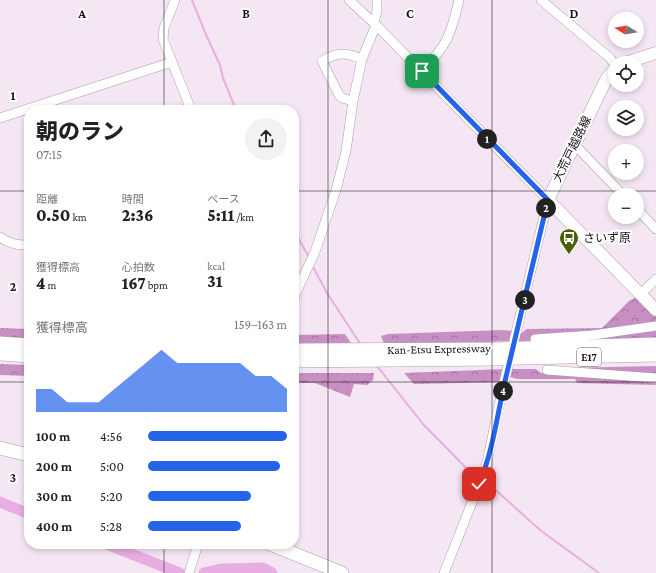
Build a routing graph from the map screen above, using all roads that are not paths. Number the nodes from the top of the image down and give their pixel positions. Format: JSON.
{"nodes":[{"id":1,"x":175,"y":0,"type":"edge"},
{"id":2,"x":349,"y":0,"type":"edge"},
{"id":3,"x":377,"y":0,"type":"edge"},
{"id":4,"x":459,"y":0,"type":"edge"},
{"id":5,"x":541,"y":0,"type":"edge"},
{"id":6,"x":375,"y":24,"type":"junction"},
{"id":7,"x":656,"y":53,"type":"edge"},
{"id":8,"x":608,"y":56,"type":"edge"},
{"id":9,"x":644,"y":57,"type":"edge"},
{"id":10,"x":362,"y":59,"type":"junction"},
{"id":11,"x":172,"y":62,"type":"junction"},
{"id":12,"x":422,"y":71,"type":"junction"},
{"id":13,"x":608,"y":77,"type":"edge"},
{"id":14,"x":353,"y":101,"type":"junction"},
{"id":15,"x":40,"y":105,"type":"edge"},
{"id":16,"x":189,"y":105,"type":"edge"},
{"id":17,"x":24,"y":110,"type":"edge"},
{"id":18,"x":0,"y":118,"type":"edge"},
{"id":19,"x":574,"y":144,"type":"junction"},
{"id":20,"x":616,"y":188,"type":"edge"},
{"id":21,"x":548,"y":200,"type":"junction"},
{"id":22,"x":644,"y":216,"type":"edge"},
{"id":23,"x":656,"y":229,"type":"edge"},
{"id":24,"x":0,"y":236,"type":"edge"},
{"id":25,"x":24,"y":245,"type":"edge"},
{"id":26,"x":656,"y":279,"type":"edge"},
{"id":27,"x":299,"y":286,"type":"edge"},
{"id":28,"x":640,"y":294,"type":"junction"},
{"id":29,"x":656,"y":310,"type":"edge"},
{"id":30,"x":656,"y":326,"type":"edge"},
{"id":31,"x":535,"y":339,"type":"dead end"},
{"id":32,"x":0,"y":343,"type":"edge"},
{"id":33,"x":656,"y":344,"type":"edge"},
{"id":34,"x":24,"y":345,"type":"edge"},
{"id":35,"x":299,"y":350,"type":"edge"},
{"id":36,"x":523,"y":353,"type":"junction"},
{"id":37,"x":0,"y":354,"type":"edge"},
{"id":38,"x":360,"y":355,"type":"junction"},
{"id":39,"x":656,"y":355,"type":"edge"},
{"id":40,"x":24,"y":356,"type":"edge"},
{"id":41,"x":299,"y":361,"type":"edge"},
{"id":42,"x":547,"y":370,"type":"dead end"},
{"id":43,"x":656,"y":378,"type":"edge"},
{"id":44,"x":0,"y":448,"type":"edge"},
{"id":45,"x":24,"y":454,"type":"edge"},
{"id":46,"x":196,"y":549,"type":"edge"},
{"id":47,"x":282,"y":549,"type":"edge"},
{"id":48,"x":189,"y":573,"type":"edge"},
{"id":49,"x":342,"y":573,"type":"edge"},
{"id":50,"x":444,"y":573,"type":"edge"}],
"edges":[{"from":1,"to":11,"type":"street"},
{"from":2,"to":6,"type":"street"},
{"from":3,"to":6,"type":"street"},
{"from":4,"to":12,"type":"street"},
{"from":5,"to":8,"type":"street"},
{"from":6,"to":10,"type":"street"},
{"from":6,"to":12,"type":"street"},
{"from":7,"to":9,"type":"main road"},
{"from":10,"to":14,"type":"street"},
{"from":10,"to":14,"type":"street"},
{"from":11,"to":15,"type":"street"},
{"from":11,"to":16,"type":"street"},
{"from":12,"to":21,"type":"street"},
{"from":13,"to":19,"type":"main road","name":"大荒戸越路線"},
{"from":14,"to":27,"type":"street"},
{"from":17,"to":18,"type":"street"},
{"from":19,"to":20,"type":"street"},
{"from":19,"to":21,"type":"main road","name":"大荒戸越路線"},
{"from":21,"to":28,"type":"main road"},
{"from":21,"to":50,"type":"street"},
{"from":22,"to":23,"type":"street"},
{"from":24,"to":25,"type":"street"},
{"from":26,"to":28,"type":"street"},
{"from":28,"to":29,"type":"main road"},
{"from":30,"to":31,"type":"street"},
{"from":32,"to":34,"type":"highway"},
{"from":33,"to":36,"type":"highway","name":"Kan-Etsu Expressway","number":"E17"},
{"from":35,"to":38,"type":"highway","name":"Kan-Etsu Expressway","number":"E17"},
{"from":36,"to":38,"type":"highway","name":"Kan-Etsu Expressway","number":"E17","bridge":true},
{"from":36,"to":39,"type":"highway","name":"Kan-Etsu Expressway","number":"E17"},
{"from":37,"to":40,"type":"highway"},
{"from":38,"to":41,"type":"highway","name":"Kan-Etsu Expressway","number":"E17"},
{"from":42,"to":43,"type":"street"},
{"from":44,"to":45,"type":"highway"},
{"from":46,"to":48,"type":"street"},
{"from":47,"to":49,"type":"highway"}]}
